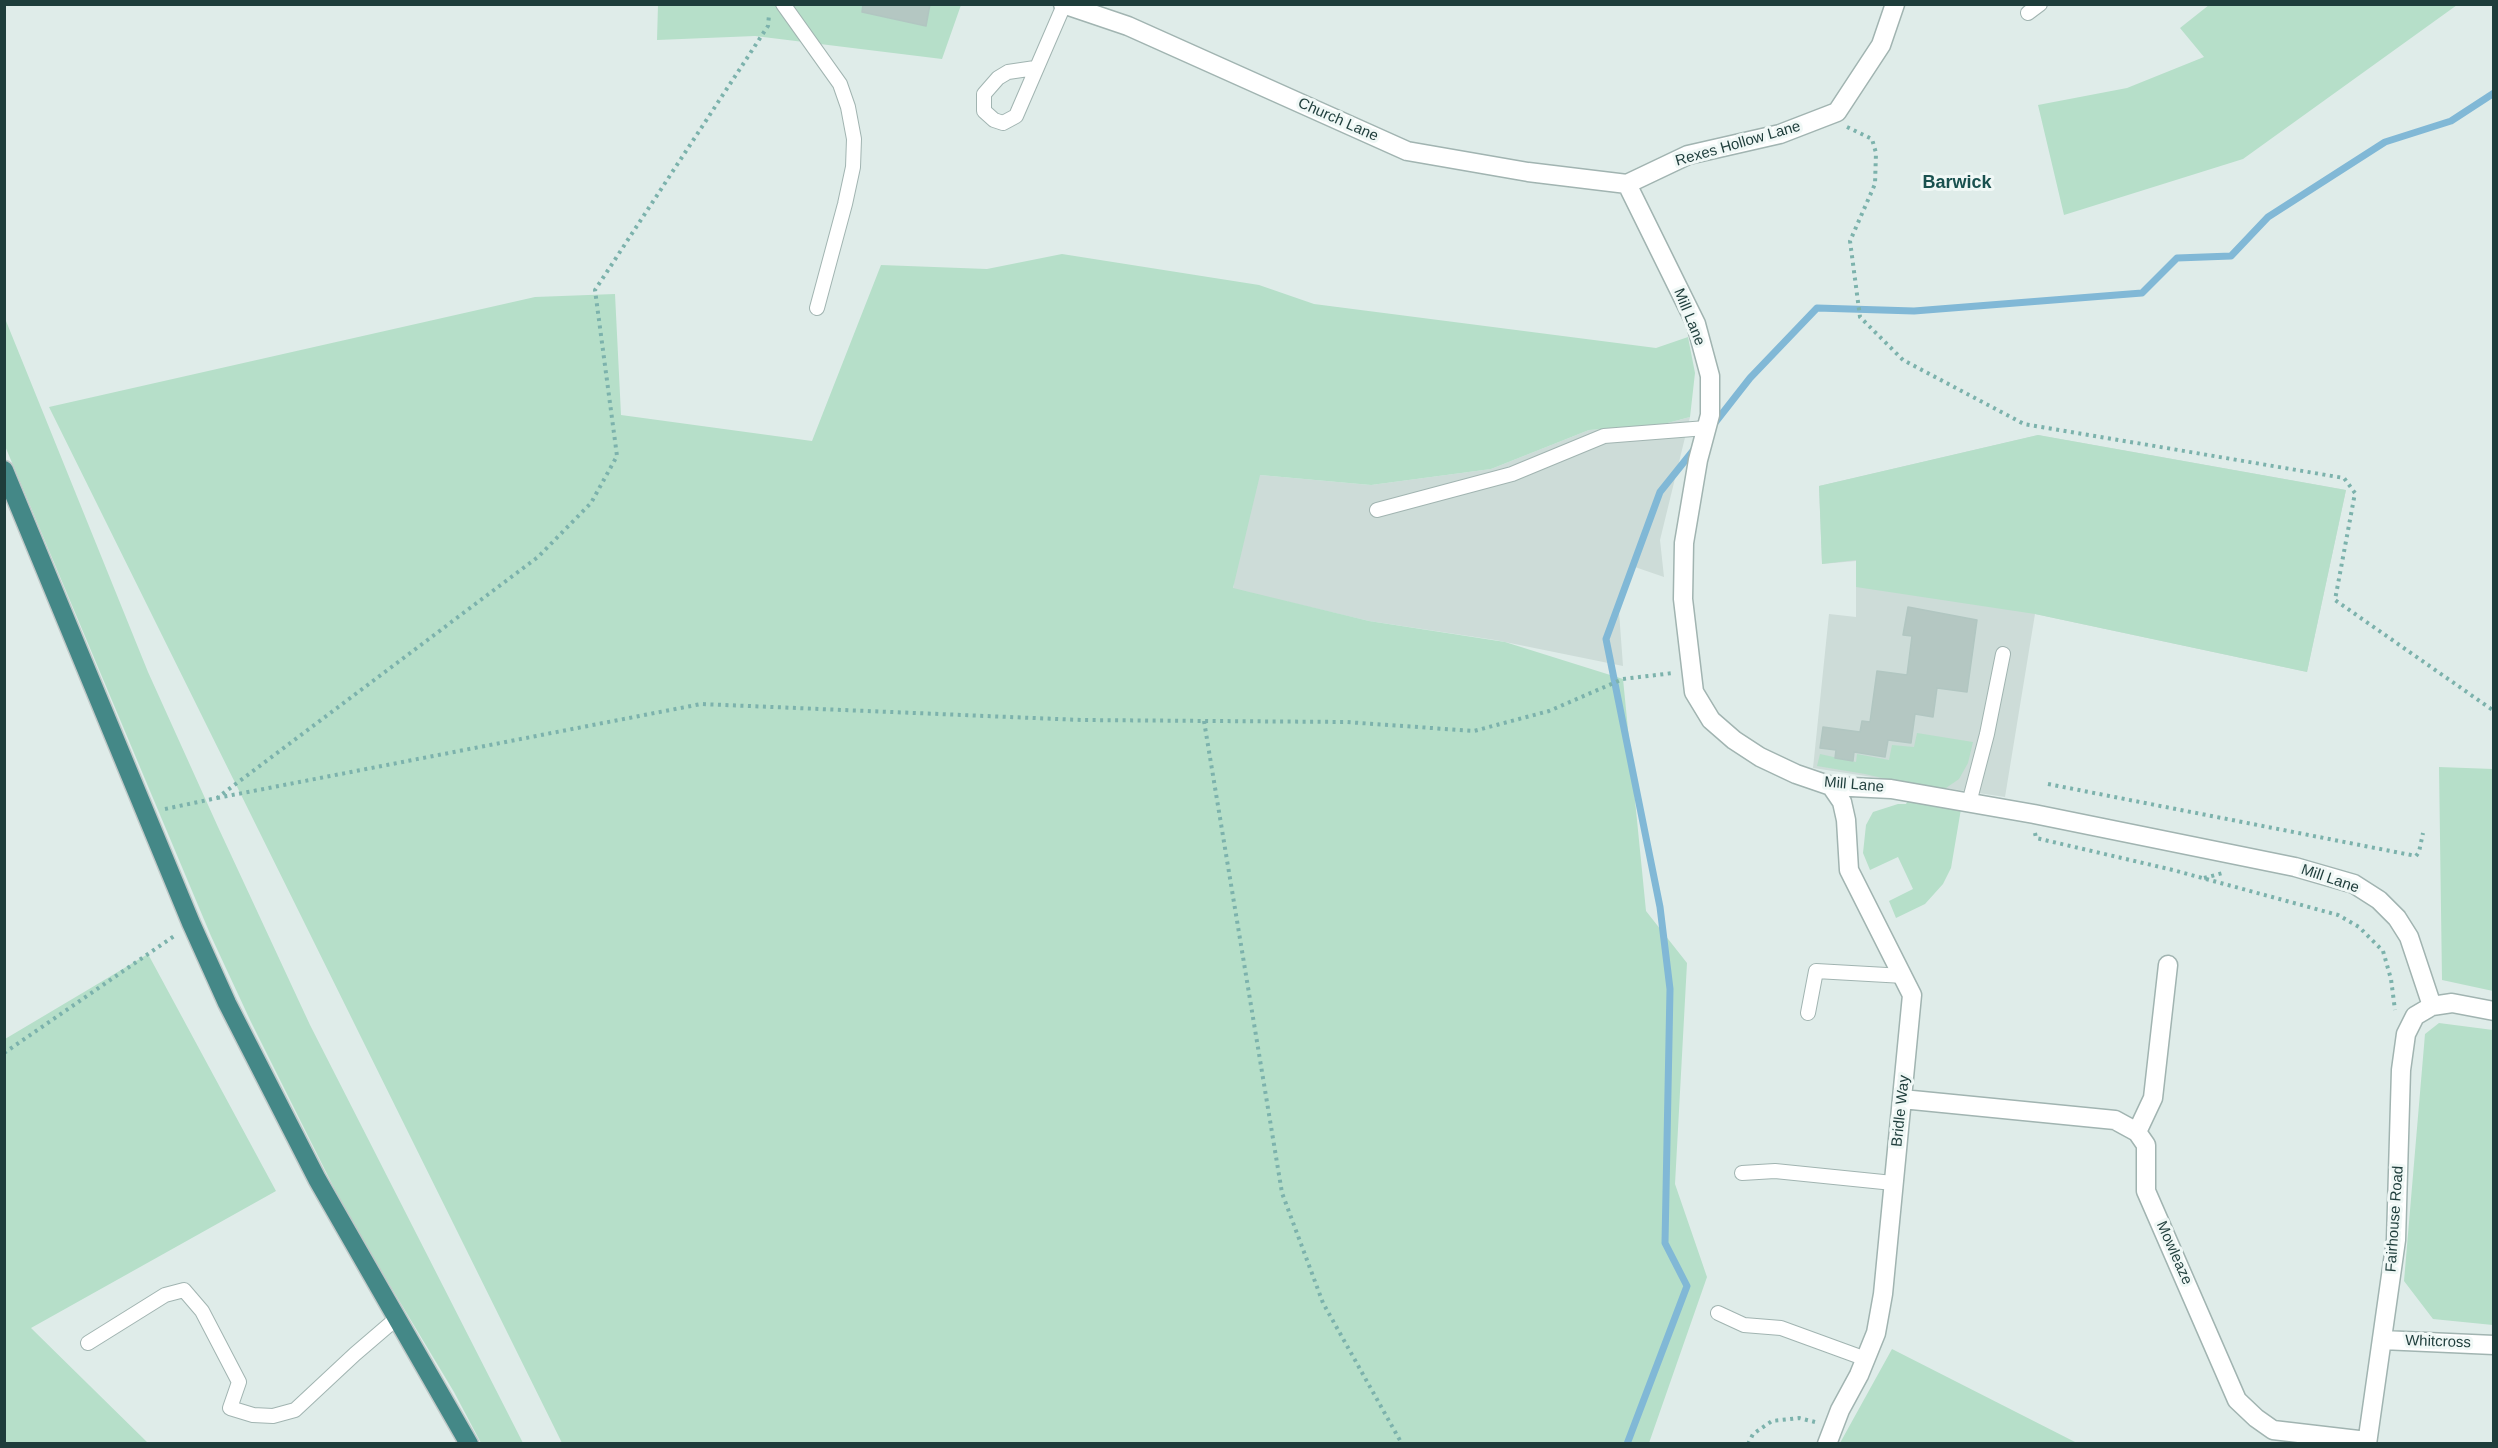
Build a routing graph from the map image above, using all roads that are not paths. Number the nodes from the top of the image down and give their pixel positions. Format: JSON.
{"nodes":[{"id":1,"x":783,"y":4,"type":"edge"},
{"id":2,"x":1895,"y":4,"type":"edge"},
{"id":3,"x":2040,"y":4,"type":"edge"},
{"id":4,"x":1064,"y":5,"type":"edge"},
{"id":5,"x":2028,"y":13,"type":"dead end"},
{"id":6,"x":1035,"y":68,"type":"dead end"},
{"id":7,"x":1627,"y":184,"type":"junction"},
{"id":8,"x":817,"y":308,"type":"dead end"},
{"id":9,"x":1706,"y":428,"type":"junction"},
{"id":10,"x":4,"y":470,"type":"edge"},
{"id":11,"x":1377,"y":510,"type":"dead end"},
{"id":12,"x":2003,"y":654,"type":"dead end"},
{"id":13,"x":1831,"y":786,"type":"junction"},
{"id":14,"x":1969,"y":803,"type":"junction"},
{"id":15,"x":2168,"y":966,"type":"dead end"},
{"id":16,"x":1904,"y":976,"type":"junction"},
{"id":17,"x":2432,"y":1006,"type":"junction"},
{"id":18,"x":2493,"y":1011,"type":"edge"},
{"id":19,"x":1808,"y":1012,"type":"dead end"},
{"id":20,"x":1902,"y":1099,"type":"junction"},
{"id":21,"x":2137,"y":1132,"type":"junction"},
{"id":22,"x":1742,"y":1173,"type":"dead end"},
{"id":23,"x":1893,"y":1183,"type":"junction"},
{"id":24,"x":1718,"y":1313,"type":"dead end"},
{"id":25,"x":397,"y":1318,"type":"junction"},
{"id":26,"x":2382,"y":1340,"type":"junction"},
{"id":27,"x":88,"y":1343,"type":"dead end"},
{"id":28,"x":2493,"y":1345,"type":"edge"},
{"id":29,"x":1866,"y":1359,"type":"junction"},
{"id":30,"x":1830,"y":1435,"type":"edge"},
{"id":31,"x":2367,"y":1442,"type":"edge"},
{"id":32,"x":469,"y":1443,"type":"edge"}],
"edges":[{"from":1,"to":8,"type":"lane"},
{"from":2,"to":7,"type":"street","name":"Rexes Hollow Lane"},
{"from":3,"to":5,"type":"lane"},
{"from":4,"to":6,"type":"lane"},
{"from":4,"to":7,"type":"street","name":"Church Lane"},
{"from":7,"to":9,"type":"street","name":"Mill Lane"},
{"from":9,"to":11,"type":"lane"},
{"from":9,"to":13,"type":"street","name":"Mill Lane"},
{"from":10,"to":25,"type":"highway"},
{"from":12,"to":14,"type":"lane"},
{"from":13,"to":14,"type":"street","name":"Mill Lane"},
{"from":13,"to":16,"type":"street","name":"Bridle Way"},
{"from":14,"to":17,"type":"street","name":"Mill Lane"},
{"from":15,"to":21,"type":"street"},
{"from":16,"to":19,"type":"lane"},
{"from":16,"to":20,"type":"street","name":"Bridle Way"},
{"from":17,"to":18,"type":"street"},
{"from":17,"to":26,"type":"street","name":"Fairhouse Road"},
{"from":20,"to":21,"type":"street"},
{"from":20,"to":23,"type":"street","name":"Bridle Way"},
{"from":21,"to":31,"type":"street","name":"Mowleaze"},
{"from":22,"to":23,"type":"lane"},
{"from":23,"to":29,"type":"street","name":"Bridle Way"},
{"from":24,"to":29,"type":"lane"},
{"from":25,"to":27,"type":"lane"},
{"from":25,"to":32,"type":"highway"},
{"from":26,"to":28,"type":"street","name":"Whitcross"},
{"from":26,"to":31,"type":"street","name":"Fairhouse Road"},
{"from":29,"to":30,"type":"street","name":"Bridle Way"}]}
